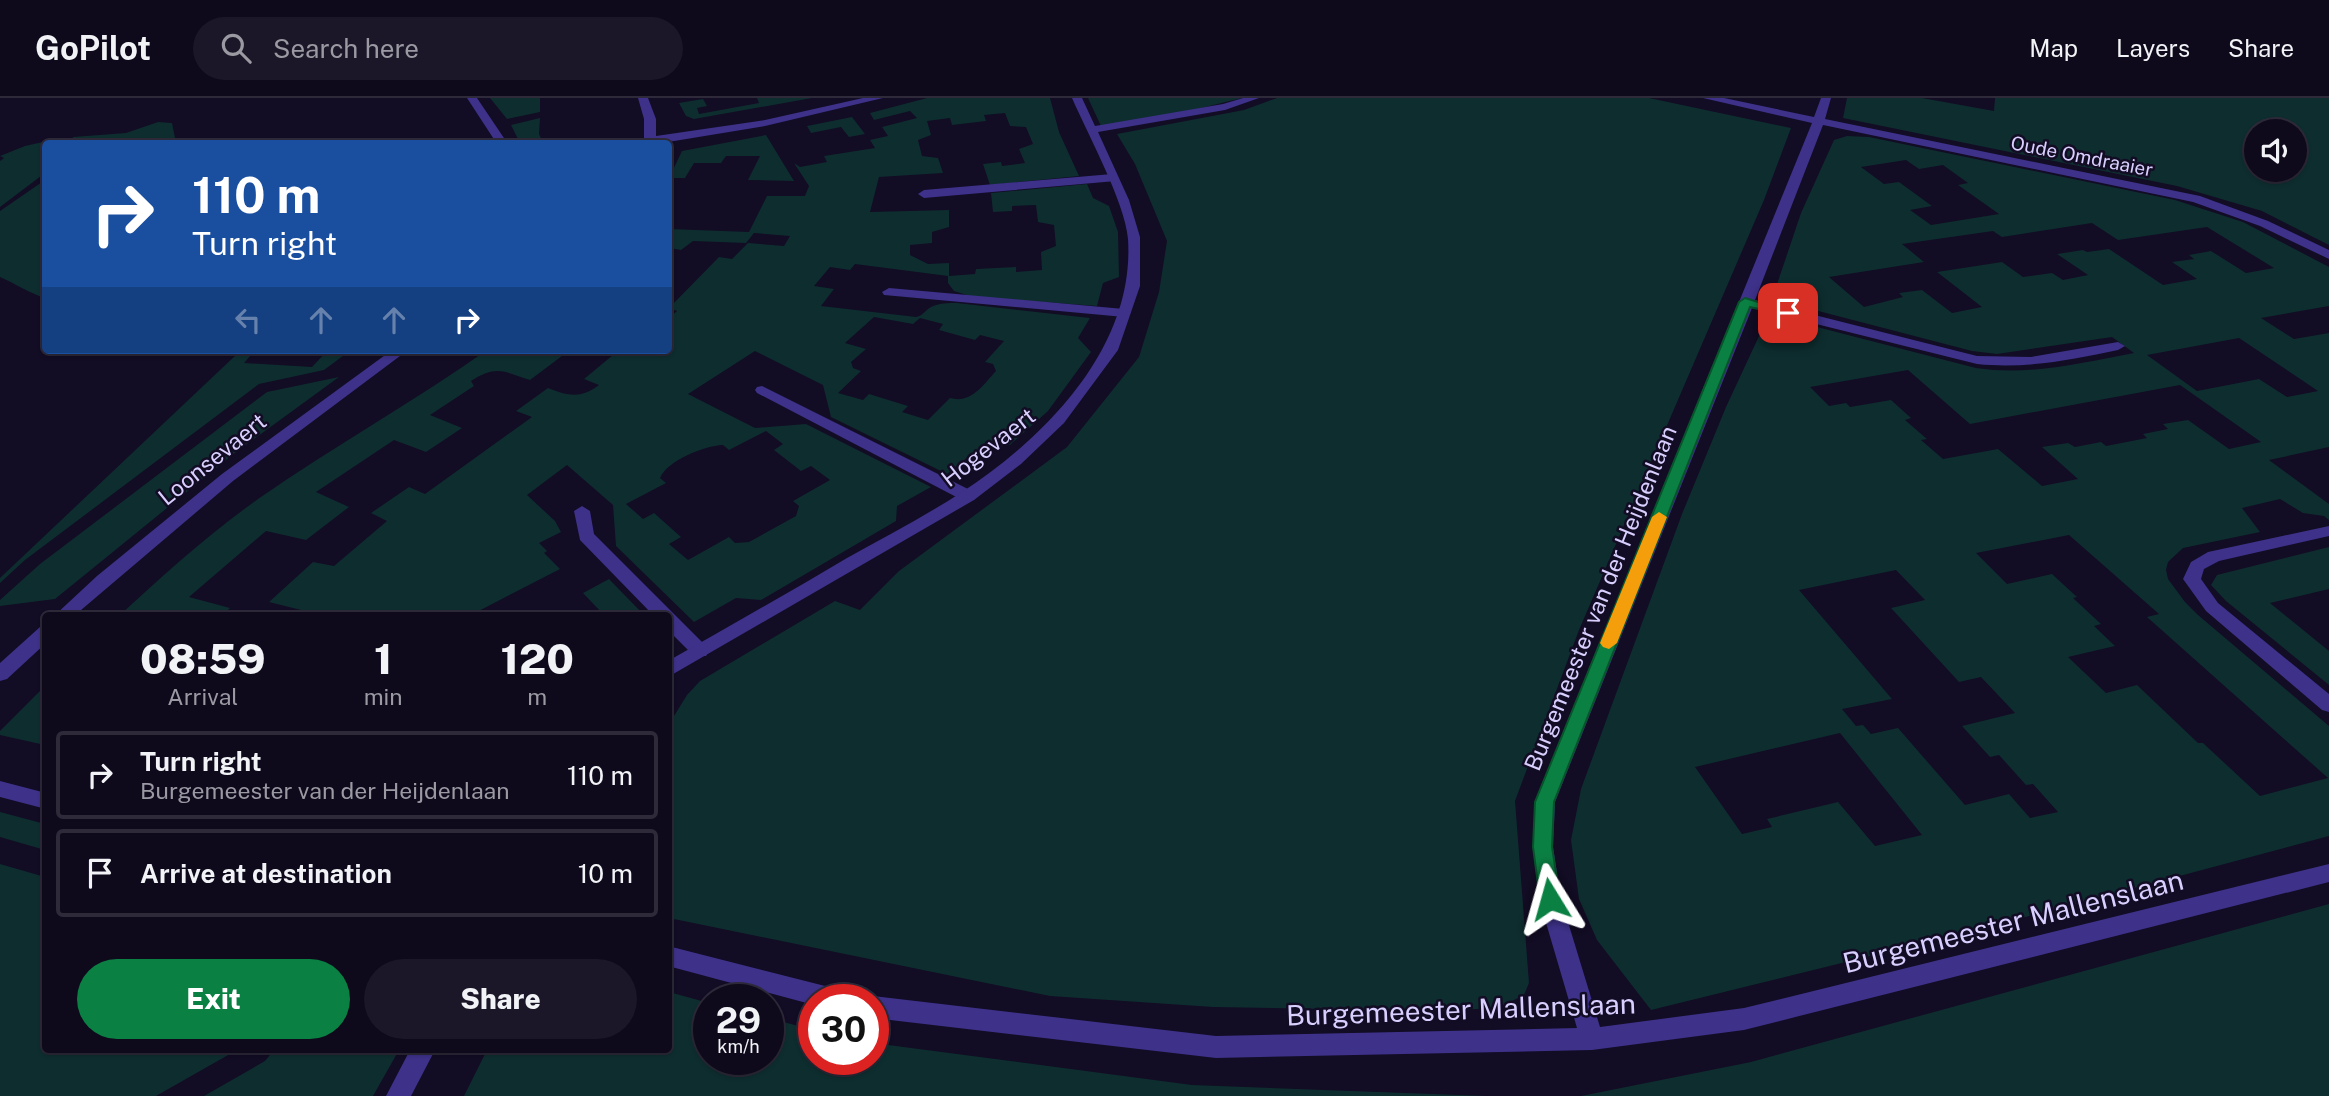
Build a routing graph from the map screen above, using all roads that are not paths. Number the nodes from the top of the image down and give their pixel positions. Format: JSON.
{"nodes":[{"id":1,"x":472,"y":98,"type":"edge"},
{"id":2,"x":643,"y":98,"type":"edge"},
{"id":3,"x":878,"y":98,"type":"edge"},
{"id":4,"x":1077,"y":98,"type":"edge"},
{"id":5,"x":1254,"y":98,"type":"edge"},
{"id":6,"x":1708,"y":98,"type":"edge"},
{"id":7,"x":1826,"y":98,"type":"edge"},
{"id":8,"x":1819,"y":120,"type":"junction"},
{"id":9,"x":1090,"y":130,"type":"junction"},
{"id":10,"x":500,"y":140,"type":"edge"},
{"id":11,"x":650,"y":140,"type":"edge"},
{"id":12,"x":662,"y":140,"type":"edge"},
{"id":13,"x":1112,"y":178,"type":"junction"},
{"id":14,"x":924,"y":194,"type":"dead end"},
{"id":15,"x":2329,"y":255,"type":"edge"},
{"id":16,"x":889,"y":292,"type":"dead end"},
{"id":17,"x":1745,"y":302,"type":"junction"},
{"id":18,"x":1124,"y":313,"type":"junction"},
{"id":19,"x":2118,"y":346,"type":"dead end"},
{"id":20,"x":395,"y":354,"type":"edge"},
{"id":21,"x":762,"y":390,"type":"dead end"},
{"id":22,"x":968,"y":496,"type":"junction"},
{"id":23,"x":582,"y":512,"type":"dead end"},
{"id":24,"x":2328,"y":531,"type":"edge"},
{"id":25,"x":68,"y":612,"type":"edge"},
{"id":26,"x":661,"y":612,"type":"edge"},
{"id":27,"x":672,"y":623,"type":"edge"},
{"id":28,"x":42,"y":636,"type":"edge"},
{"id":29,"x":700,"y":651,"type":"junction"},
{"id":30,"x":672,"y":668,"type":"edge"},
{"id":31,"x":0,"y":674,"type":"edge"},
{"id":32,"x":2329,"y":705,"type":"edge"},
{"id":33,"x":0,"y":789,"type":"edge"},
{"id":34,"x":42,"y":800,"type":"edge"},
{"id":35,"x":2329,"y":873,"type":"edge"},
{"id":36,"x":672,"y":957,"type":"edge"},
{"id":37,"x":798,"y":990,"type":"edge"},
{"id":38,"x":889,"y":1009,"type":"edge"},
{"id":39,"x":1592,"y":1039,"type":"junction"},
{"id":40,"x":421,"y":1053,"type":"edge"},
{"id":41,"x":398,"y":1096,"type":"edge"}],
"edges":[{"from":1,"to":10,"type":"street"},
{"from":2,"to":11,"type":"street"},
{"from":3,"to":12,"type":"street"},
{"from":4,"to":9,"type":"street","name":"Hogevaert"},
{"from":5,"to":9,"type":"street"},
{"from":6,"to":8,"type":"street","name":"Oude Omdraaier"},
{"from":7,"to":8,"type":"street","name":"Burgemeester van der Heijdenlaan"},
{"from":8,"to":15,"type":"street","name":"Oude Omdraaier"},
{"from":8,"to":17,"type":"street","name":"Burgemeester van der Heijdenlaan"},
{"from":9,"to":13,"type":"street","name":"Hogevaert"},
{"from":13,"to":14,"type":"street"},
{"from":13,"to":18,"type":"street","name":"Hogevaert"},
{"from":16,"to":18,"type":"street"},
{"from":17,"to":19,"type":"street"},
{"from":17,"to":39,"type":"street","name":"Burgemeester van der Heijdenlaan"},
{"from":18,"to":22,"type":"street","name":"Hogevaert"},
{"from":20,"to":25,"type":"street","name":"Loonsevaert"},
{"from":21,"to":22,"type":"street"},
{"from":22,"to":29,"type":"street","name":"Hogevaert"},
{"from":23,"to":26,"type":"street"},
{"from":24,"to":32,"type":"street"},
{"from":27,"to":29,"type":"street"},
{"from":28,"to":31,"type":"street"},
{"from":29,"to":30,"type":"street","name":"Hogevaert"},
{"from":33,"to":34,"type":"street"},
{"from":35,"to":39,"type":"street","name":"Burgemeester Mallenslaan"},
{"from":36,"to":37,"type":"street"},
{"from":38,"to":39,"type":"street","name":"Burgemeester Mallenslaan"},
{"from":40,"to":41,"type":"street"}]}
